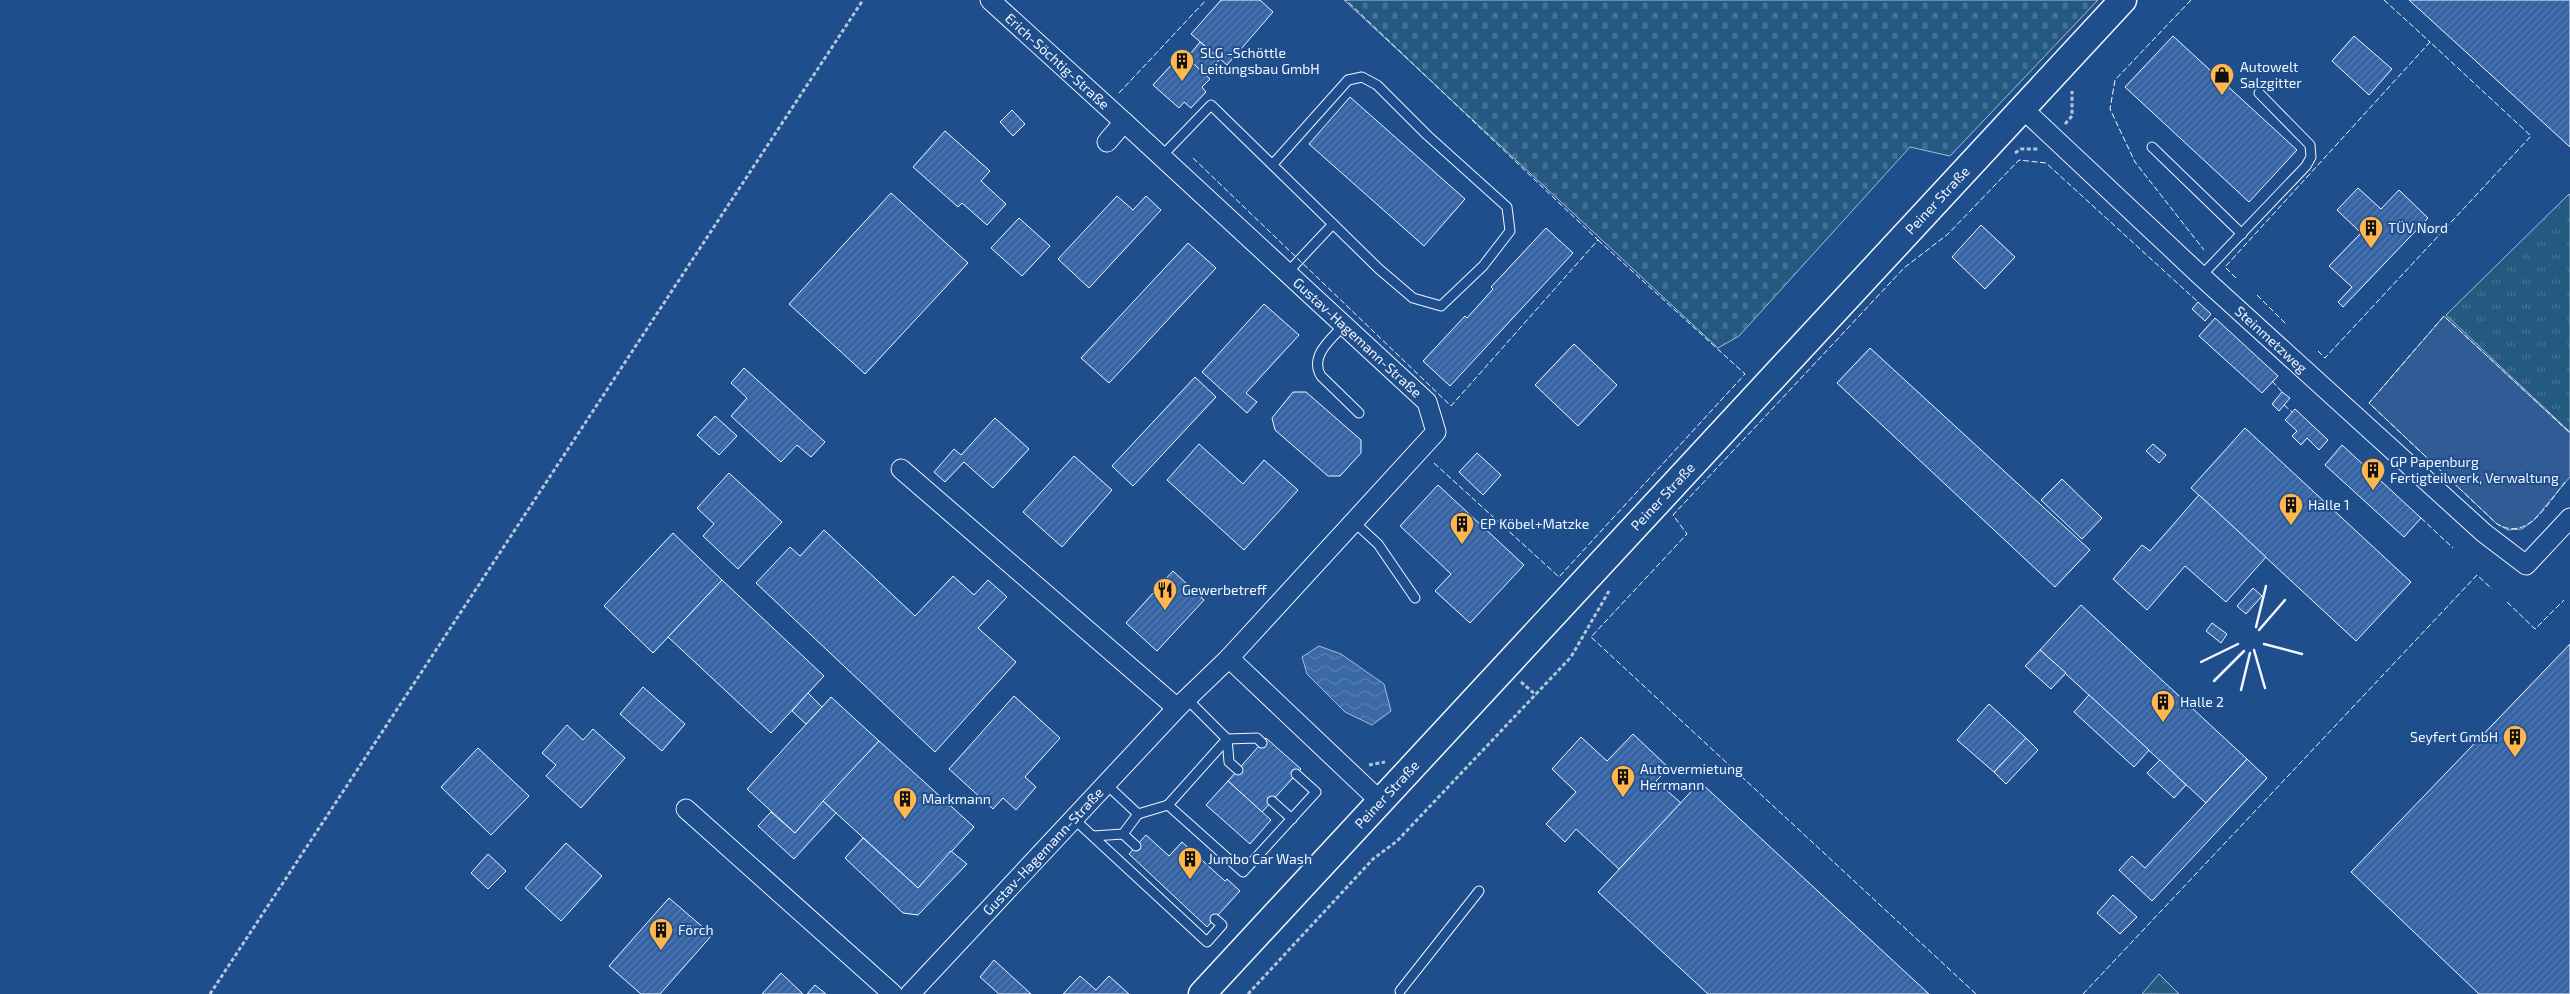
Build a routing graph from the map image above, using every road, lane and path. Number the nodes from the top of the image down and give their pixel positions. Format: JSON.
{"nodes":[{"id":1,"x":863,"y":0,"type":"edge"},
{"id":2,"x":990,"y":0,"type":"edge"},
{"id":3,"x":2123,"y":0,"type":"edge"},
{"id":4,"x":2072,"y":87,"type":"dead end"},
{"id":5,"x":2259,"y":93,"type":"dead end"},
{"id":6,"x":2022,"y":108,"type":"junction"},
{"id":7,"x":1124,"y":122,"type":"junction"},
{"id":8,"x":2053,"y":138,"type":"junction"},
{"id":9,"x":1107,"y":142,"type":"dead end"},
{"id":10,"x":2152,"y":147,"type":"dead end"},
{"id":11,"x":2014,"y":154,"type":"dead end"},
{"id":12,"x":1161,"y":157,"type":"junction"},
{"id":13,"x":1273,"y":164,"type":"junction"},
{"id":14,"x":1334,"y":224,"type":"junction"},
{"id":15,"x":2242,"y":234,"type":"junction"},
{"id":16,"x":1287,"y":273,"type":"junction"},
{"id":17,"x":2201,"y":276,"type":"junction"},
{"id":18,"x":1344,"y":325,"type":"junction"},
{"id":19,"x":1359,"y":413,"type":"dead end"},
{"id":20,"x":901,"y":469,"type":"dead end"},
{"id":21,"x":2570,"y":518,"type":"edge"},
{"id":22,"x":1354,"y":522,"type":"junction"},
{"id":23,"x":1612,"y":586,"type":"dead end"},
{"id":24,"x":1415,"y":598,"type":"dead end"},
{"id":25,"x":1229,"y":658,"type":"junction"},
{"id":26,"x":1182,"y":704,"type":"junction"},
{"id":27,"x":1228,"y":738,"type":"junction"},
{"id":28,"x":1262,"y":743,"type":"dead end"},
{"id":29,"x":1238,"y":770,"type":"dead end"},
{"id":30,"x":1296,"y":774,"type":"dead end"},
{"id":31,"x":1106,"y":784,"type":"junction"},
{"id":32,"x":1272,"y":801,"type":"dead end"},
{"id":33,"x":1382,"y":802,"type":"junction"},
{"id":34,"x":1168,"y":805,"type":"junction"},
{"id":35,"x":686,"y":809,"type":"dead end"},
{"id":36,"x":1138,"y":814,"type":"junction"},
{"id":37,"x":1074,"y":819,"type":"junction"},
{"id":38,"x":1292,"y":819,"type":"junction"},
{"id":39,"x":1123,"y":834,"type":"junction"},
{"id":40,"x":1093,"y":836,"type":"junction"},
{"id":41,"x":1136,"y":846,"type":"dead end"},
{"id":42,"x":1479,"y":891,"type":"dead end"},
{"id":43,"x":1215,"y":919,"type":"dead end"},
{"id":44,"x":1400,"y":991,"type":"dead end"},
{"id":45,"x":210,"y":994,"type":"edge"},
{"id":46,"x":894,"y":994,"type":"edge"},
{"id":47,"x":910,"y":994,"type":"edge"},
{"id":48,"x":1202,"y":994,"type":"edge"},
{"id":49,"x":1248,"y":994,"type":"edge"}],
"edges":[{"from":1,"to":45,"type":"path"},
{"from":2,"to":7,"type":"street","name":"Erich-Söchtig-Straße"},
{"from":3,"to":6,"type":"main road","name":"Peiner Straße"},
{"from":4,"to":8,"type":"path"},
{"from":5,"to":15,"type":"lane"},
{"from":6,"to":8,"type":"street","name":"Steinmetzweg"},
{"from":6,"to":33,"type":"main road","name":"Peiner Straße"},
{"from":7,"to":9,"type":"street"},
{"from":7,"to":12,"type":"street","name":"Gustav-Hagemann-Straße"},
{"from":8,"to":11,"type":"path"},
{"from":8,"to":17,"type":"street","name":"Steinmetzweg"},
{"from":10,"to":15,"type":"lane"},
{"from":12,"to":13,"type":"lane"},
{"from":12,"to":16,"type":"street","name":"Gustav-Hagemann-Straße"},
{"from":13,"to":14,"type":"lane"},
{"from":13,"to":14,"type":"lane"},
{"from":14,"to":16,"type":"lane"},
{"from":15,"to":17,"type":"lane"},
{"from":16,"to":18,"type":"street","name":"Gustav-Hagemann-Straße"},
{"from":17,"to":21,"type":"street","name":"Steinmetzweg"},
{"from":18,"to":19,"type":"lane"},
{"from":18,"to":22,"type":"street","name":"Gustav-Hagemann-Straße"},
{"from":20,"to":26,"type":"street"},
{"from":22,"to":24,"type":"lane"},
{"from":22,"to":25,"type":"street","name":"Gustav-Hagemann-Straße"},
{"from":23,"to":49,"type":"path"},
{"from":25,"to":26,"type":"street","name":"Gustav-Hagemann-Straße"},
{"from":25,"to":33,"type":"street"},
{"from":26,"to":27,"type":"lane"},
{"from":26,"to":31,"type":"street","name":"Gustav-Hagemann-Straße"},
{"from":27,"to":28,"type":"lane"},
{"from":27,"to":29,"type":"lane"},
{"from":27,"to":34,"type":"lane"},
{"from":30,"to":38,"type":"lane"},
{"from":31,"to":36,"type":"lane"},
{"from":31,"to":37,"type":"street","name":"Gustav-Hagemann-Straße"},
{"from":32,"to":38,"type":"lane"},
{"from":33,"to":48,"type":"main road","name":"Peiner Straße"},
{"from":34,"to":36,"type":"lane"},
{"from":34,"to":38,"type":"lane"},
{"from":35,"to":46,"type":"street"},
{"from":36,"to":39,"type":"lane"},
{"from":37,"to":40,"type":"lane"},
{"from":37,"to":47,"type":"street","name":"Gustav-Hagemann-Straße"},
{"from":39,"to":40,"type":"lane"},
{"from":39,"to":41,"type":"lane"},
{"from":40,"to":43,"type":"lane"},
{"from":42,"to":44,"type":"lane"}]}
